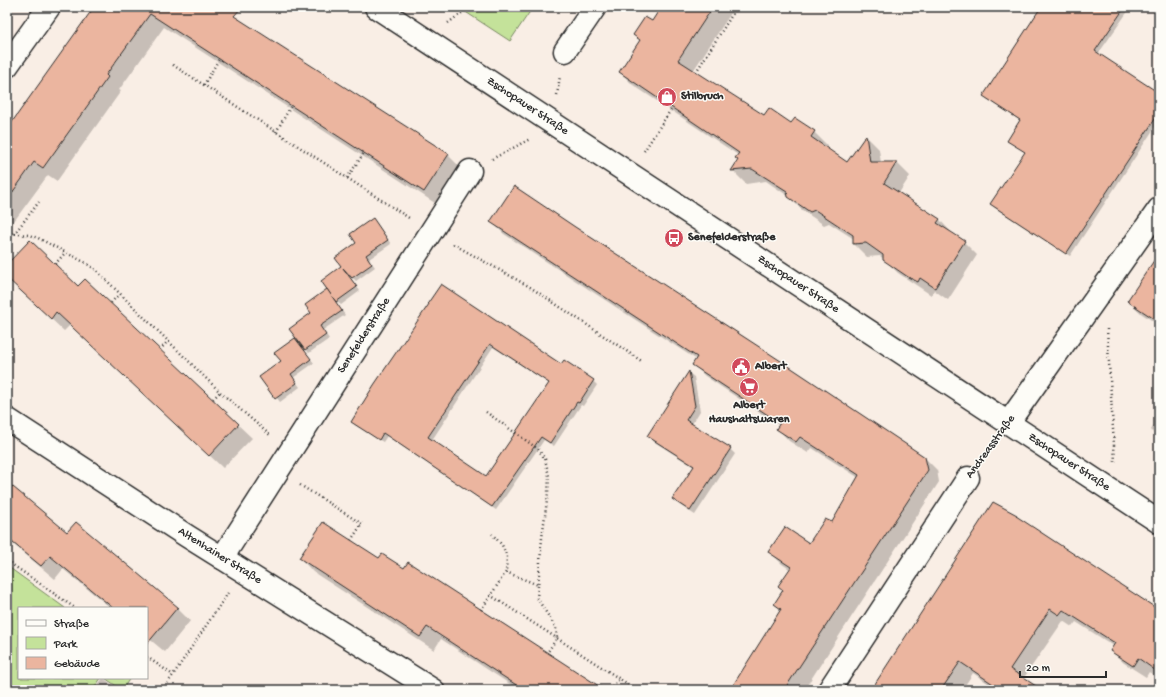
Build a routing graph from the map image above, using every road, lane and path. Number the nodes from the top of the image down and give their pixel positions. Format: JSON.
{"nodes":[{"id":1,"x":48,"y":7,"type":"edge"},
{"id":2,"x":376,"y":7,"type":"edge"},
{"id":3,"x":595,"y":7,"type":"edge"},
{"id":4,"x":738,"y":7,"type":"edge"},
{"id":5,"x":565,"y":51,"type":"dead end"},
{"id":6,"x":219,"y":59,"type":"dead end"},
{"id":7,"x":174,"y":65,"type":"dead end"},
{"id":8,"x":7,"y":66,"type":"edge"},
{"id":9,"x":696,"y":72,"type":"dead end"},
{"id":10,"x":204,"y":85,"type":"junction"},
{"id":11,"x":291,"y":106,"type":"dead end"},
{"id":12,"x":672,"y":108,"type":"dead end"},
{"id":13,"x":276,"y":132,"type":"junction"},
{"id":14,"x":530,"y":139,"type":"dead end"},
{"id":15,"x":364,"y":152,"type":"dead end"},
{"id":16,"x":470,"y":171,"type":"joint"},
{"id":17,"x":629,"y":173,"type":"junction"},
{"id":18,"x":347,"y":178,"type":"junction"},
{"id":19,"x":39,"y":202,"type":"dead end"},
{"id":20,"x":1159,"y":209,"type":"edge"},
{"id":21,"x":432,"y":232,"type":"junction"},
{"id":22,"x":7,"y":233,"type":"edge"},
{"id":23,"x":14,"y":234,"type":"junction"},
{"id":24,"x":65,"y":253,"type":"junction"},
{"id":25,"x":55,"y":264,"type":"dead end"},
{"id":26,"x":1105,"y":287,"type":"junction"},
{"id":27,"x":119,"y":294,"type":"junction"},
{"id":28,"x":111,"y":303,"type":"dead end"},
{"id":29,"x":168,"y":341,"type":"junction"},
{"id":30,"x":160,"y":350,"type":"dead end"},
{"id":31,"x":643,"y":362,"type":"dead end"},
{"id":32,"x":220,"y":392,"type":"junction"},
{"id":33,"x":213,"y":399,"type":"dead end"},
{"id":34,"x":486,"y":412,"type":"dead end"},
{"id":35,"x":7,"y":419,"type":"edge"},
{"id":36,"x":1008,"y":423,"type":"junction"},
{"id":37,"x":290,"y":453,"type":"junction"},
{"id":38,"x":278,"y":471,"type":"junction"},
{"id":39,"x":968,"y":478,"type":"joint"},
{"id":40,"x":1118,"y":495,"type":"junction"},
{"id":41,"x":1159,"y":522,"type":"edge"},
{"id":42,"x":492,"y":534,"type":"dead end"},
{"id":43,"x":351,"y":540,"type":"dead end"},
{"id":44,"x":222,"y":558,"type":"junction"},
{"id":45,"x":7,"y":561,"type":"edge"},
{"id":46,"x":243,"y":571,"type":"junction"},
{"id":47,"x":506,"y":572,"type":"junction"},
{"id":48,"x":538,"y":585,"type":"junction"},
{"id":49,"x":490,"y":595,"type":"junction"},
{"id":50,"x":74,"y":607,"type":"edge"},
{"id":51,"x":481,"y":610,"type":"dead end"},
{"id":52,"x":557,"y":638,"type":"junction"},
{"id":53,"x":547,"y":653,"type":"dead end"},
{"id":54,"x":148,"y":658,"type":"edge"},
{"id":55,"x":174,"y":675,"type":"junction"},
{"id":56,"x":619,"y":679,"type":"junction"},
{"id":57,"x":163,"y":690,"type":"edge"},
{"id":58,"x":433,"y":690,"type":"edge"},
{"id":59,"x":610,"y":690,"type":"edge"},
{"id":60,"x":637,"y":690,"type":"edge"},
{"id":61,"x":829,"y":690,"type":"edge"}],
"edges":[{"from":1,"to":8,"type":"street"},
{"from":2,"to":17,"type":"street","name":"Zschopauer Straße"},
{"from":3,"to":5,"type":"street"},
{"from":4,"to":9,"type":"path"},
{"from":6,"to":10,"type":"path"},
{"from":7,"to":10,"type":"path"},
{"from":10,"to":13,"type":"path"},
{"from":11,"to":13,"type":"path"},
{"from":12,"to":17,"type":"path"},
{"from":13,"to":18,"type":"path"},
{"from":14,"to":16,"type":"path"},
{"from":15,"to":18,"type":"path"},
{"from":16,"to":21,"type":"street","name":"Senefelderstraße"},
{"from":17,"to":36,"type":"street","name":"Zschopauer Straße"},
{"from":18,"to":21,"type":"path"},
{"from":19,"to":23,"type":"path"},
{"from":20,"to":26,"type":"street","name":"Andreasstraße"},
{"from":21,"to":31,"type":"path"},
{"from":21,"to":37,"type":"street","name":"Senefelderstraße"},
{"from":22,"to":23,"type":"path"},
{"from":23,"to":24,"type":"path"},
{"from":24,"to":25,"type":"path"},
{"from":24,"to":27,"type":"path"},
{"from":26,"to":36,"type":"street","name":"Andreasstraße"},
{"from":26,"to":40,"type":"path"},
{"from":27,"to":28,"type":"path"},
{"from":27,"to":29,"type":"path"},
{"from":29,"to":30,"type":"path"},
{"from":29,"to":32,"type":"path"},
{"from":32,"to":33,"type":"path"},
{"from":32,"to":37,"type":"path"},
{"from":34,"to":48,"type":"path"},
{"from":35,"to":44,"type":"street","name":"Altenhainer Straße"},
{"from":36,"to":39,"type":"path","name":"Andreasstraße"},
{"from":36,"to":40,"type":"street","name":"Zschopauer Straße"},
{"from":37,"to":38,"type":"street","name":"Senefelderstraße"},
{"from":38,"to":43,"type":"path"},
{"from":38,"to":44,"type":"street","name":"Senefelderstraße"},
{"from":39,"to":61,"type":"street","name":"Andreasstraße"},
{"from":40,"to":41,"type":"street","name":"Zschopauer Straße"},
{"from":42,"to":47,"type":"path"},
{"from":44,"to":46,"type":"street","name":"Altenhainer Straße"},
{"from":45,"to":50,"type":"path"},
{"from":46,"to":55,"type":"path"},
{"from":46,"to":58,"type":"street","name":"Altenhainer Straße"},
{"from":47,"to":48,"type":"path"},
{"from":47,"to":49,"type":"path"},
{"from":48,"to":52,"type":"path"},
{"from":49,"to":51,"type":"path"},
{"from":49,"to":52,"type":"path"},
{"from":52,"to":53,"type":"path"},
{"from":52,"to":56,"type":"path"},
{"from":54,"to":55,"type":"path"},
{"from":55,"to":57,"type":"path"},
{"from":56,"to":59,"type":"path"},
{"from":56,"to":60,"type":"path"}]}
